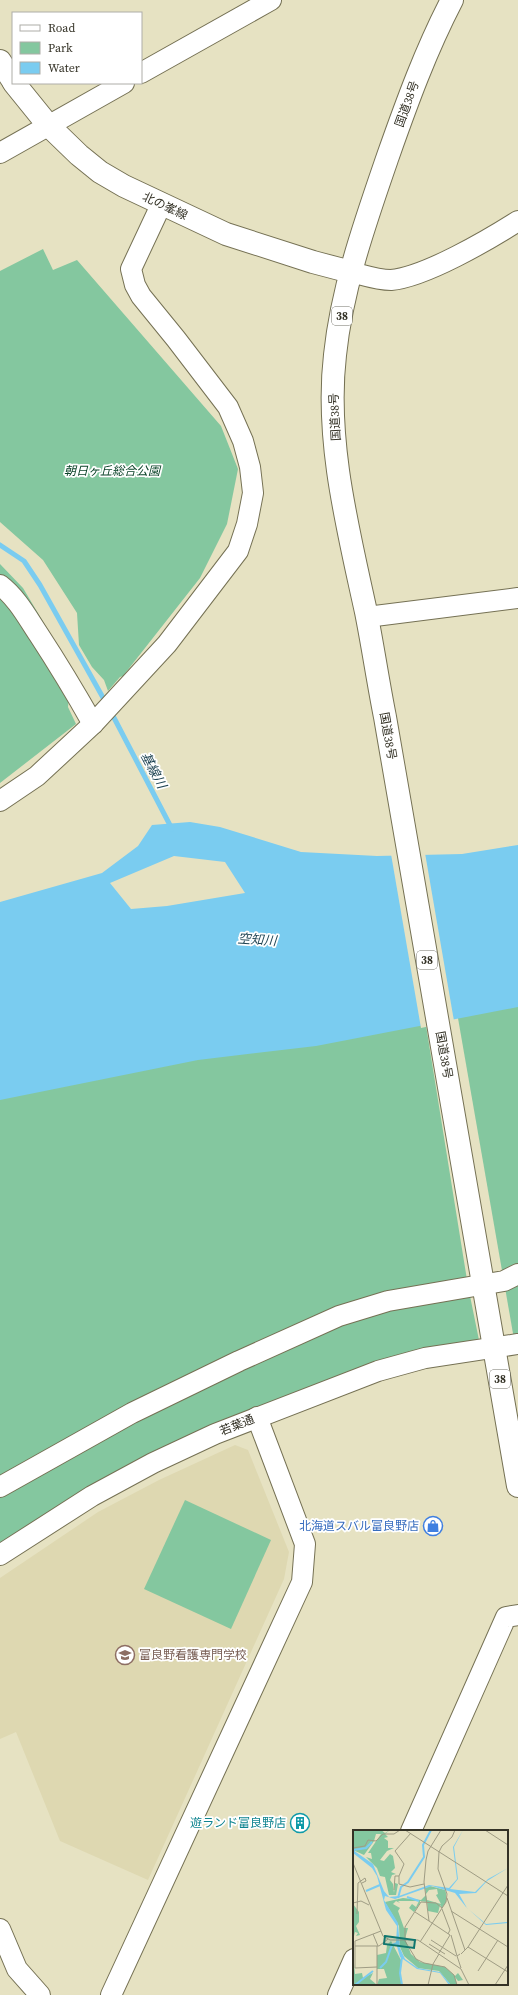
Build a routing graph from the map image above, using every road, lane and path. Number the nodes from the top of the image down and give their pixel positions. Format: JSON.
{"nodes":[{"id":1,"x":271,"y":0,"type":"edge"},
{"id":2,"x":452,"y":0,"type":"edge"},
{"id":3,"x":242,"y":7,"type":"edge"},
{"id":4,"x":0,"y":61,"type":"edge"},
{"id":5,"x":142,"y":72,"type":"edge"},
{"id":6,"x":12,"y":79,"type":"edge"},
{"id":7,"x":16,"y":84,"type":"edge"},
{"id":8,"x":122,"y":84,"type":"edge"},
{"id":9,"x":48,"y":125,"type":"junction"},
{"id":10,"x":0,"y":153,"type":"edge"},
{"id":11,"x":161,"y":205,"type":"junction"},
{"id":12,"x":518,"y":221,"type":"edge"},
{"id":13,"x":351,"y":272,"type":"junction"},
{"id":14,"x":0,"y":585,"type":"edge"},
{"id":15,"x":518,"y":598,"type":"edge"},
{"id":16,"x":367,"y":617,"type":"junction"},
{"id":17,"x":93,"y":724,"type":"junction"},
{"id":18,"x":0,"y":800,"type":"edge"},
{"id":19,"x":518,"y":1274,"type":"edge"},
{"id":20,"x":483,"y":1278,"type":"junction"},
{"id":21,"x":518,"y":1344,"type":"edge"},
{"id":22,"x":495,"y":1348,"type":"junction"},
{"id":23,"x":257,"y":1417,"type":"junction"},
{"id":24,"x":518,"y":1486,"type":"edge"},
{"id":25,"x":0,"y":1487,"type":"edge"},
{"id":26,"x":0,"y":1555,"type":"edge"},
{"id":27,"x":518,"y":1615,"type":"edge"},
{"id":28,"x":411,"y":1830,"type":"edge"},
{"id":29,"x":0,"y":1929,"type":"edge"},
{"id":30,"x":353,"y":1961,"type":"edge"},
{"id":31,"x":40,"y":1995,"type":"edge"},
{"id":32,"x":111,"y":1995,"type":"edge"},
{"id":33,"x":338,"y":1995,"type":"edge"}],
"edges":[{"from":1,"to":3,"type":"street"},
{"from":2,"to":13,"type":"main road","name":"国道38号","number":"38"},
{"from":3,"to":5,"type":"street"},
{"from":4,"to":6,"type":"main road","name":"北の峯線"},
{"from":7,"to":9,"type":"main road","name":"北の峯線"},
{"from":8,"to":9,"type":"street"},
{"from":9,"to":10,"type":"street"},
{"from":9,"to":11,"type":"main road","name":"北の峯線"},
{"from":11,"to":13,"type":"main road","name":"北の峯線"},
{"from":11,"to":17,"type":"street"},
{"from":12,"to":13,"type":"street"},
{"from":13,"to":16,"type":"main road","name":"国道38号","number":"38"},
{"from":14,"to":17,"type":"street"},
{"from":15,"to":16,"type":"street"},
{"from":16,"to":20,"type":"main road","name":"国道38号","number":"38"},
{"from":17,"to":18,"type":"street"},
{"from":19,"to":20,"type":"street"},
{"from":20,"to":22,"type":"main road","name":"国道38号","number":"38"},
{"from":20,"to":25,"type":"street"},
{"from":21,"to":22,"type":"street","name":"若葉通"},
{"from":22,"to":23,"type":"street","name":"若葉通"},
{"from":22,"to":24,"type":"main road","name":"国道38号","number":"38"},
{"from":23,"to":26,"type":"street","name":"若葉通"},
{"from":23,"to":32,"type":"street"},
{"from":27,"to":28,"type":"street"},
{"from":29,"to":31,"type":"street"},
{"from":30,"to":33,"type":"street"}]}
